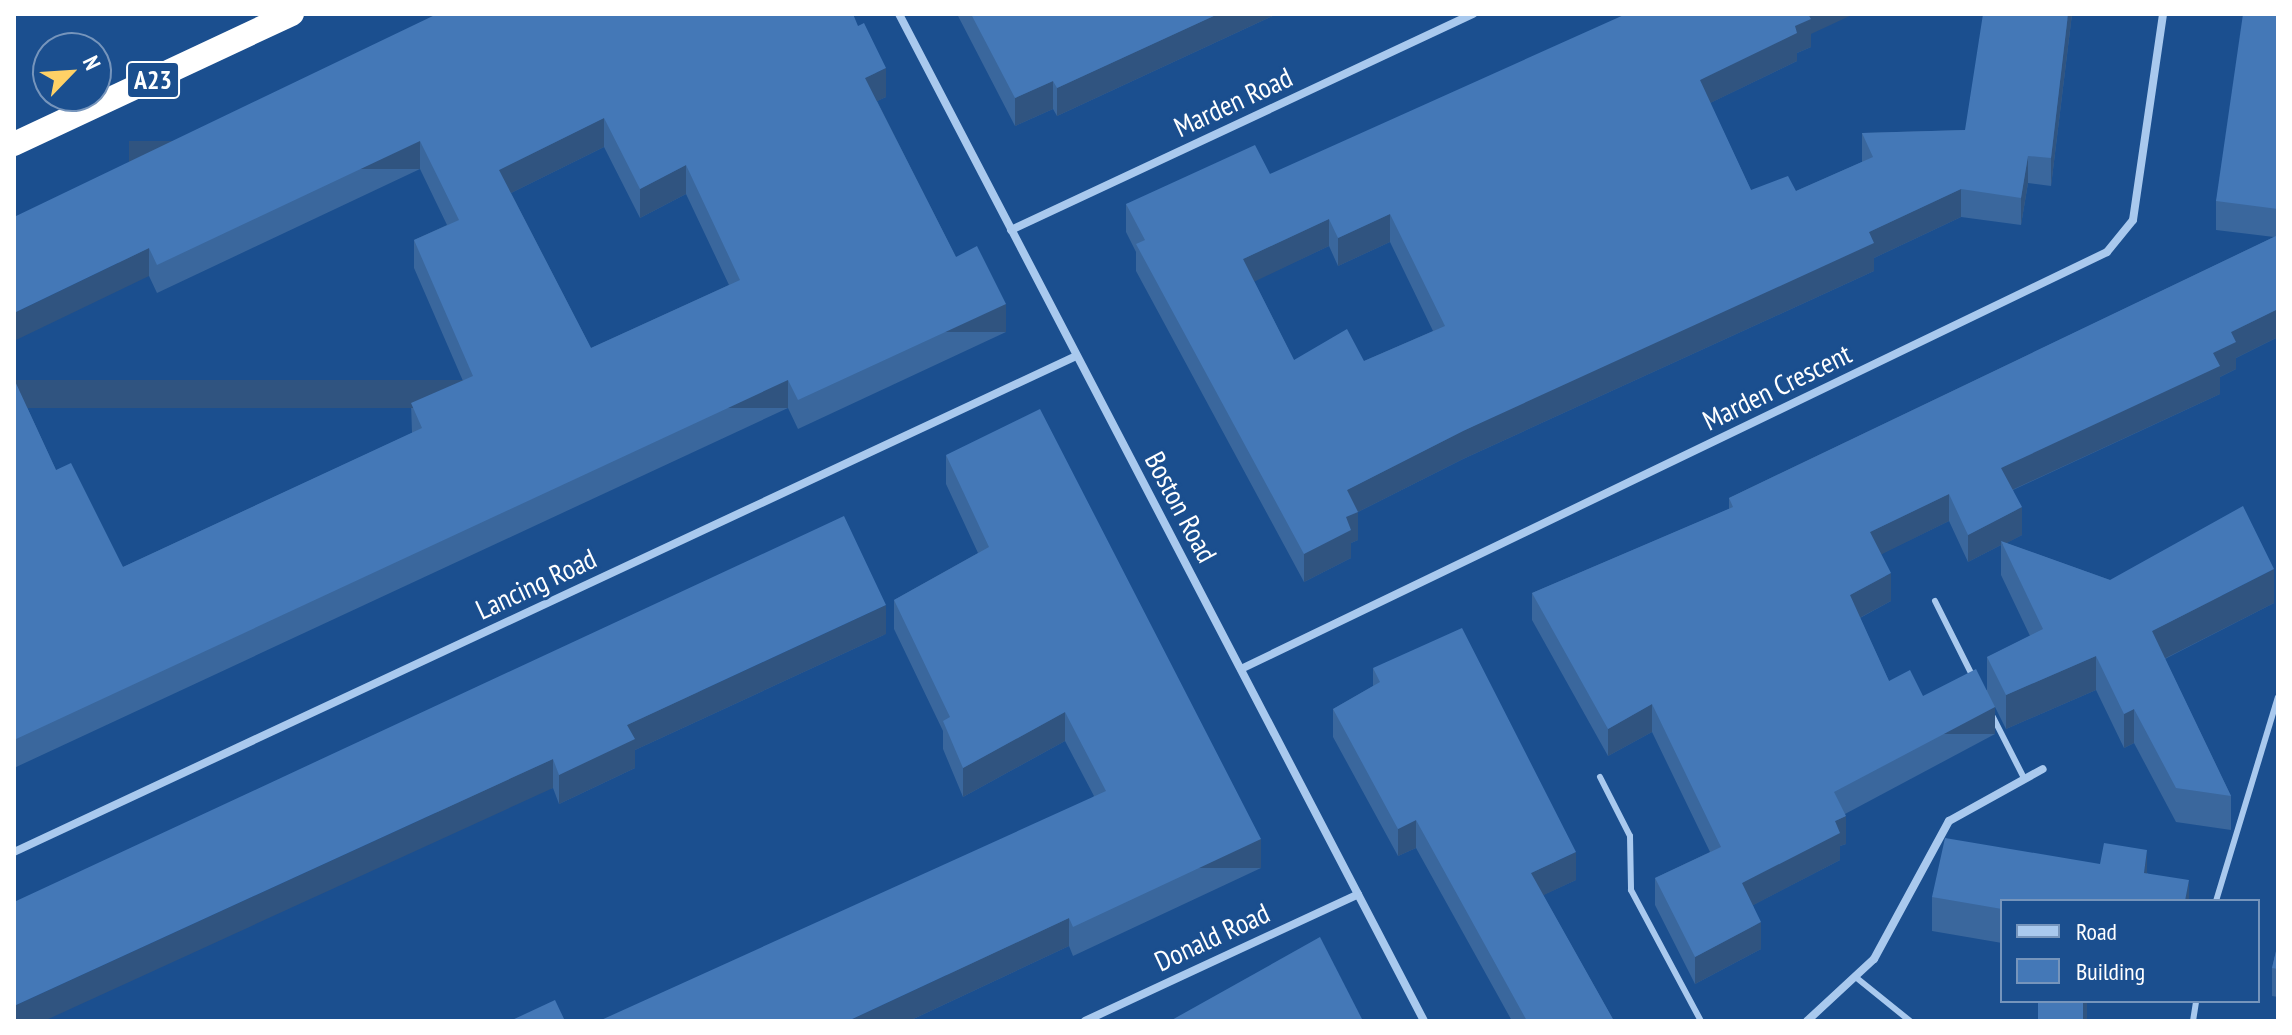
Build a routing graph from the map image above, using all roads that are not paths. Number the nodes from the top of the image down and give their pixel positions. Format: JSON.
{"nodes":[{"id":1,"x":292,"y":14,"type":"edge"},
{"id":2,"x":899,"y":14,"type":"edge"},
{"id":3,"x":1473,"y":14,"type":"edge"},
{"id":4,"x":2163,"y":14,"type":"edge"},
{"id":5,"x":14,"y":144,"type":"edge"},
{"id":6,"x":1011,"y":230,"type":"junction"},
{"id":7,"x":1076,"y":356,"type":"junction"},
{"id":8,"x":1935,"y":601,"type":"dead end"},
{"id":9,"x":1241,"y":669,"type":"junction"},
{"id":10,"x":1983,"y":697,"type":"edge"},
{"id":11,"x":2278,"y":697,"type":"edge"},
{"id":12,"x":1990,"y":710,"type":"edge"},
{"id":13,"x":2043,"y":769,"type":"dead end"},
{"id":14,"x":1600,"y":777,"type":"dead end"},
{"id":15,"x":2024,"y":778,"type":"junction"},
{"id":16,"x":14,"y":852,"type":"edge"},
{"id":17,"x":1358,"y":894,"type":"junction"},
{"id":18,"x":2217,"y":899,"type":"edge"},
{"id":19,"x":1858,"y":979,"type":"junction"},
{"id":20,"x":1085,"y":1021,"type":"edge"},
{"id":21,"x":1424,"y":1021,"type":"edge"},
{"id":22,"x":1701,"y":1021,"type":"edge"},
{"id":23,"x":1807,"y":1021,"type":"edge"},
{"id":24,"x":1910,"y":1021,"type":"edge"}],
"edges":[{"from":1,"to":5,"type":"highway","number":"A23"},
{"from":2,"to":6,"type":"street","name":"Boston Road"},
{"from":3,"to":6,"type":"street","name":"Marden Road"},
{"from":4,"to":9,"type":"street","name":"Marden Crescent"},
{"from":6,"to":7,"type":"street","name":"Boston Road"},
{"from":7,"to":9,"type":"street","name":"Boston Road"},
{"from":7,"to":16,"type":"street","name":"Lancing Road"},
{"from":8,"to":10,"type":"lane"},
{"from":9,"to":17,"type":"street","name":"Boston Road"},
{"from":11,"to":18,"type":"lane"},
{"from":12,"to":15,"type":"lane"},
{"from":13,"to":15,"type":"street"},
{"from":14,"to":22,"type":"lane"},
{"from":15,"to":19,"type":"street"},
{"from":17,"to":20,"type":"street","name":"Donald Road"},
{"from":17,"to":21,"type":"street","name":"Boston Road"},
{"from":19,"to":23,"type":"street"},
{"from":19,"to":24,"type":"lane"}]}
